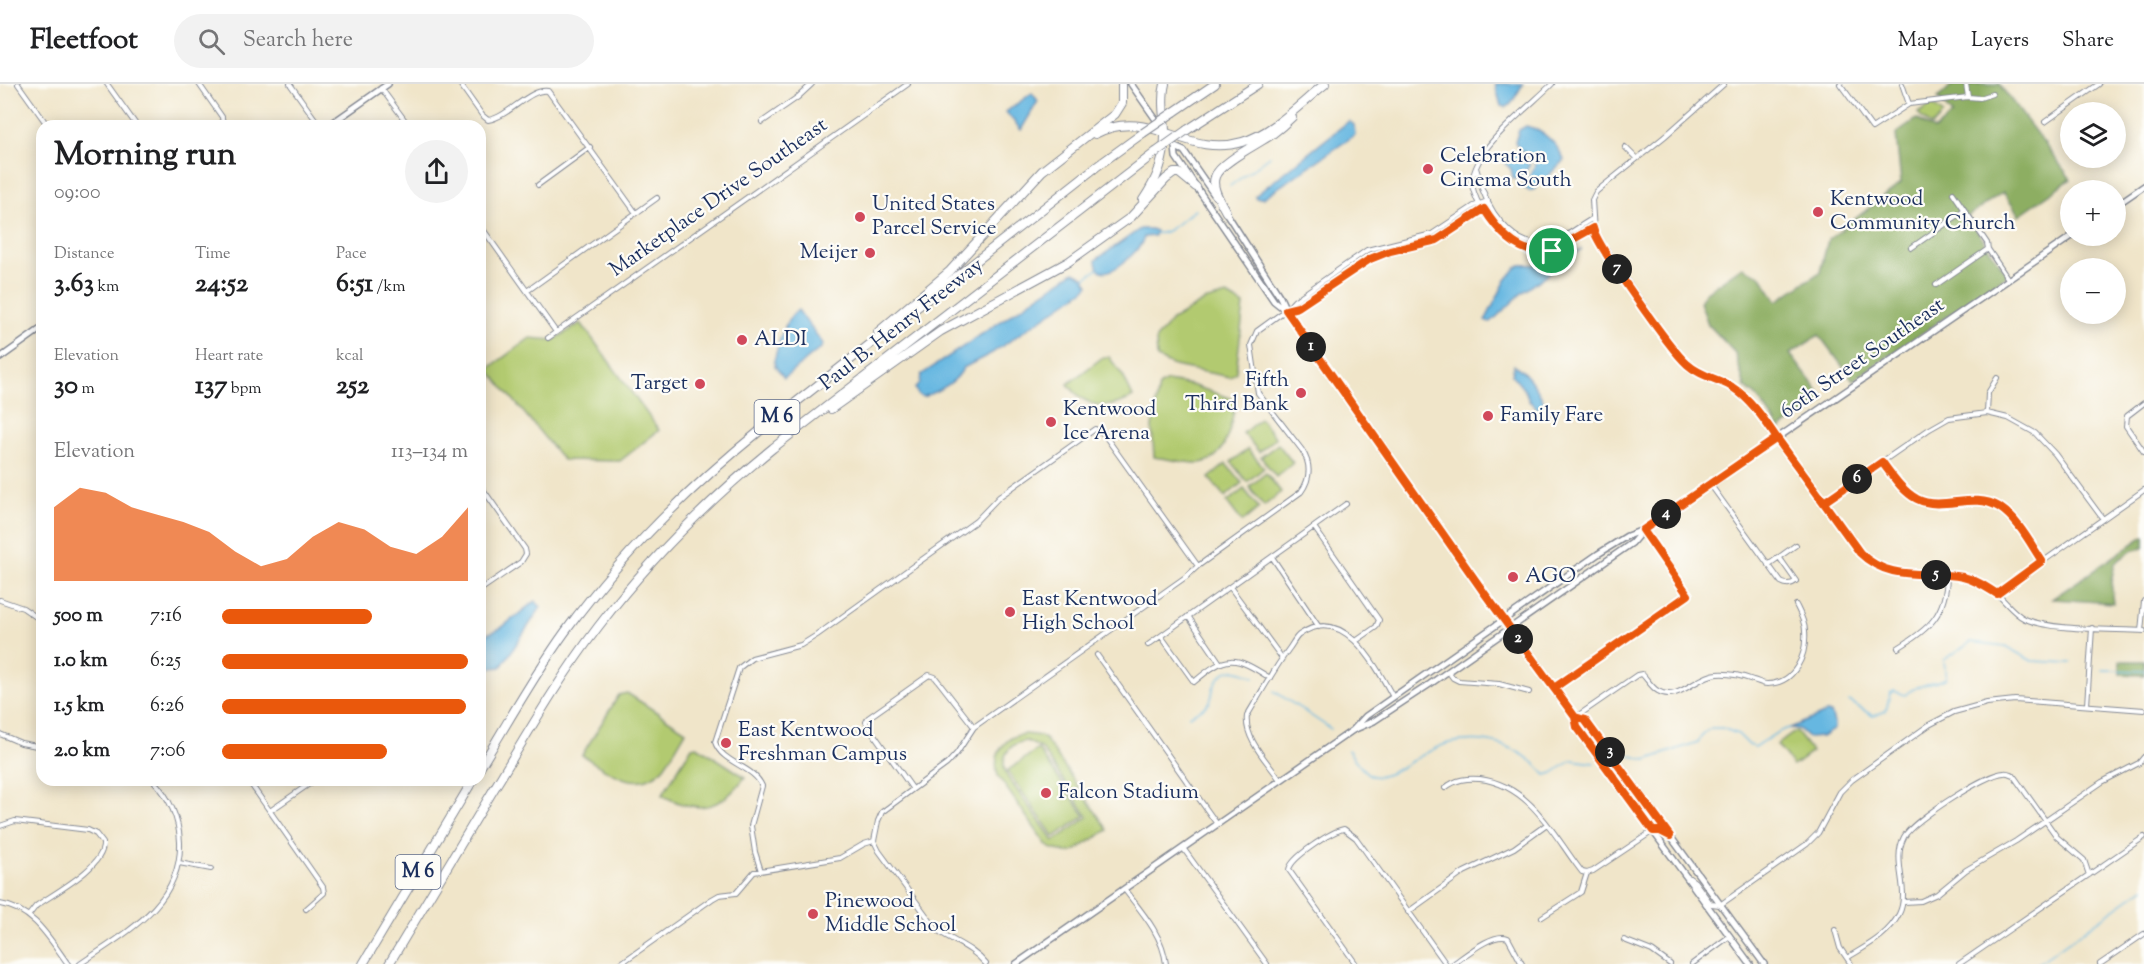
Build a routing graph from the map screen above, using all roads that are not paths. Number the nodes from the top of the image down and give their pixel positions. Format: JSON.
{"nodes":[{"id":1,"x":18,"y":84,"type":"edge"},
{"id":2,"x":108,"y":84,"type":"edge"},
{"id":3,"x":199,"y":84,"type":"edge"},
{"id":4,"x":290,"y":84,"type":"edge"},
{"id":5,"x":388,"y":84,"type":"edge"},
{"id":6,"x":460,"y":84,"type":"edge"},
{"id":7,"x":812,"y":84,"type":"edge"},
{"id":8,"x":908,"y":84,"type":"edge"},
{"id":9,"x":1122,"y":84,"type":"edge"},
{"id":10,"x":1131,"y":84,"type":"edge"},
{"id":11,"x":1166,"y":84,"type":"edge"},
{"id":12,"x":1215,"y":84,"type":"edge"},
{"id":13,"x":1258,"y":84,"type":"edge"},
{"id":14,"x":1325,"y":84,"type":"edge"},
{"id":15,"x":1552,"y":84,"type":"edge"},
{"id":16,"x":1724,"y":84,"type":"edge"},
{"id":17,"x":1840,"y":84,"type":"edge"},
{"id":18,"x":1902,"y":84,"type":"edge"},
{"id":19,"x":1966,"y":84,"type":"edge"},
{"id":20,"x":2100,"y":84,"type":"edge"},
{"id":21,"x":381,"y":88,"type":"junction"},
{"id":22,"x":1992,"y":94,"type":"dead end"},
{"id":23,"x":1968,"y":97,"type":"junction"},
{"id":24,"x":1909,"y":104,"type":"junction"},
{"id":25,"x":44,"y":120,"type":"edge"},
{"id":26,"x":133,"y":120,"type":"edge"},
{"id":27,"x":223,"y":120,"type":"edge"},
{"id":28,"x":316,"y":120,"type":"edge"},
{"id":29,"x":336,"y":120,"type":"edge"},
{"id":30,"x":405,"y":120,"type":"edge"},
{"id":31,"x":762,"y":122,"type":"dead end"},
{"id":32,"x":2045,"y":122,"type":"dead end"},
{"id":33,"x":1165,"y":133,"type":"junction"},
{"id":34,"x":590,"y":147,"type":"junction"},
{"id":35,"x":1175,"y":147,"type":"junction"},
{"id":36,"x":1625,"y":147,"type":"dead end"},
{"id":37,"x":1068,"y":150,"type":"junction"},
{"id":38,"x":1636,"y":158,"type":"junction"},
{"id":39,"x":1476,"y":168,"type":"junction"},
{"id":40,"x":538,"y":185,"type":"dead end"},
{"id":41,"x":2144,"y":186,"type":"edge"},
{"id":42,"x":1196,"y":187,"type":"junction"},
{"id":43,"x":1953,"y":193,"type":"dead end"},
{"id":44,"x":657,"y":198,"type":"dead end"},
{"id":45,"x":2126,"y":198,"type":"edge"},
{"id":46,"x":1488,"y":201,"type":"junction"},
{"id":47,"x":1480,"y":202,"type":"junction"},
{"id":48,"x":1484,"y":209,"type":"junction"},
{"id":49,"x":1965,"y":211,"type":"junction"},
{"id":50,"x":1226,"y":212,"type":"junction"},
{"id":51,"x":636,"y":213,"type":"junction"},
{"id":52,"x":1592,"y":219,"type":"junction"},
{"id":53,"x":1593,"y":228,"type":"junction"},
{"id":54,"x":1110,"y":232,"type":"junction"},
{"id":55,"x":486,"y":233,"type":"edge"},
{"id":56,"x":2060,"y":244,"type":"edge"},
{"id":57,"x":1911,"y":248,"type":"dead end"},
{"id":58,"x":1988,"y":249,"type":"junction"},
{"id":59,"x":2008,"y":279,"type":"junction"},
{"id":60,"x":1936,"y":285,"type":"dead end"},
{"id":61,"x":527,"y":291,"type":"junction"},
{"id":62,"x":1286,"y":310,"type":"junction"},
{"id":63,"x":36,"y":332,"type":"edge"},
{"id":64,"x":556,"y":332,"type":"junction"},
{"id":65,"x":548,"y":338,"type":"dead end"},
{"id":66,"x":0,"y":358,"type":"edge"},
{"id":67,"x":1996,"y":378,"type":"dead end"},
{"id":68,"x":2144,"y":404,"type":"edge"},
{"id":69,"x":1987,"y":413,"type":"junction"},
{"id":70,"x":762,"y":429,"type":"junction"},
{"id":71,"x":1777,"y":438,"type":"junction"},
{"id":72,"x":773,"y":448,"type":"junction"},
{"id":73,"x":2144,"y":452,"type":"edge"},
{"id":74,"x":1882,"y":462,"type":"junction"},
{"id":75,"x":1710,"y":484,"type":"junction"},
{"id":76,"x":2144,"y":490,"type":"edge"},
{"id":77,"x":486,"y":494,"type":"edge"},
{"id":78,"x":1824,"y":502,"type":"junction"},
{"id":79,"x":1347,"y":504,"type":"dead end"},
{"id":80,"x":2103,"y":519,"type":"junction"},
{"id":81,"x":1314,"y":527,"type":"junction"},
{"id":82,"x":1643,"y":530,"type":"junction"},
{"id":83,"x":1796,"y":545,"type":"dead end"},
{"id":84,"x":1272,"y":557,"type":"junction"},
{"id":85,"x":1779,"y":557,"type":"junction"},
{"id":86,"x":2042,"y":561,"type":"junction"},
{"id":87,"x":1768,"y":565,"type":"junction"},
{"id":88,"x":1198,"y":566,"type":"junction"},
{"id":89,"x":1578,"y":568,"type":"junction"},
{"id":90,"x":1947,"y":576,"type":"junction"},
{"id":91,"x":1576,"y":582,"type":"junction"},
{"id":92,"x":486,"y":586,"type":"edge"},
{"id":93,"x":1230,"y":587,"type":"junction"},
{"id":94,"x":1997,"y":594,"type":"junction"},
{"id":95,"x":0,"y":600,"type":"edge"},
{"id":96,"x":2144,"y":601,"type":"edge"},
{"id":97,"x":1796,"y":605,"type":"dead end"},
{"id":98,"x":1188,"y":616,"type":"junction"},
{"id":99,"x":36,"y":617,"type":"edge"},
{"id":100,"x":1504,"y":619,"type":"junction"},
{"id":101,"x":1319,"y":627,"type":"junction"},
{"id":102,"x":1510,"y":628,"type":"junction"},
{"id":103,"x":2092,"y":628,"type":"junction"},
{"id":104,"x":2143,"y":631,"type":"edge"},
{"id":105,"x":1161,"y":636,"type":"junction"},
{"id":106,"x":1356,"y":641,"type":"junction"},
{"id":107,"x":1148,"y":645,"type":"dead end"},
{"id":108,"x":1898,"y":648,"type":"dead end"},
{"id":109,"x":1097,"y":655,"type":"dead end"},
{"id":110,"x":1282,"y":658,"type":"junction"},
{"id":111,"x":1443,"y":662,"type":"junction"},
{"id":112,"x":1220,"y":663,"type":"junction"},
{"id":113,"x":1448,"y":671,"type":"junction"},
{"id":114,"x":1270,"y":678,"type":"junction"},
{"id":115,"x":1434,"y":681,"type":"junction"},
{"id":116,"x":1554,"y":688,"type":"junction"},
{"id":117,"x":1529,"y":692,"type":"dead end"},
{"id":118,"x":1394,"y":697,"type":"junction"},
{"id":119,"x":2087,"y":705,"type":"junction"},
{"id":120,"x":2144,"y":710,"type":"edge"},
{"id":121,"x":1575,"y":717,"type":"junction"},
{"id":122,"x":974,"y":728,"type":"junction"},
{"id":123,"x":1353,"y":730,"type":"junction"},
{"id":124,"x":0,"y":734,"type":"edge"},
{"id":125,"x":1601,"y":740,"type":"junction"},
{"id":126,"x":1587,"y":741,"type":"junction"},
{"id":127,"x":36,"y":746,"type":"edge"},
{"id":128,"x":486,"y":758,"type":"edge"},
{"id":129,"x":2144,"y":758,"type":"edge"},
{"id":130,"x":1280,"y":780,"type":"junction"},
{"id":131,"x":1619,"y":784,"type":"junction"},
{"id":132,"x":158,"y":786,"type":"edge"},
{"id":133,"x":252,"y":786,"type":"edge"},
{"id":134,"x":306,"y":786,"type":"edge"},
{"id":135,"x":468,"y":786,"type":"edge"},
{"id":136,"x":912,"y":788,"type":"junction"},
{"id":137,"x":1445,"y":788,"type":"dead end"},
{"id":138,"x":1651,"y":809,"type":"junction"},
{"id":139,"x":270,"y":811,"type":"junction"},
{"id":140,"x":2045,"y":821,"type":"junction"},
{"id":141,"x":1217,"y":824,"type":"junction"},
{"id":142,"x":1547,"y":824,"type":"junction"},
{"id":143,"x":0,"y":826,"type":"edge"},
{"id":144,"x":1653,"y":831,"type":"junction"},
{"id":145,"x":1670,"y":836,"type":"junction"},
{"id":146,"x":2144,"y":837,"type":"edge"},
{"id":147,"x":874,"y":841,"type":"junction"},
{"id":148,"x":1182,"y":848,"type":"junction"},
{"id":149,"x":179,"y":863,"type":"junction"},
{"id":150,"x":211,"y":869,"type":"dead end"},
{"id":151,"x":761,"y":871,"type":"junction"},
{"id":152,"x":1587,"y":873,"type":"junction"},
{"id":153,"x":2089,"y":874,"type":"junction"},
{"id":154,"x":1687,"y":876,"type":"junction"},
{"id":155,"x":1124,"y":889,"type":"junction"},
{"id":156,"x":1904,"y":902,"type":"junction"},
{"id":157,"x":0,"y":904,"type":"edge"},
{"id":158,"x":1721,"y":904,"type":"junction"},
{"id":159,"x":306,"y":909,"type":"dead end"},
{"id":160,"x":1408,"y":912,"type":"junction"},
{"id":161,"x":29,"y":915,"type":"junction"},
{"id":162,"x":1542,"y":917,"type":"dead end"},
{"id":163,"x":1835,"y":930,"type":"dead end"},
{"id":164,"x":2144,"y":934,"type":"edge"},
{"id":165,"x":1730,"y":936,"type":"junction"},
{"id":166,"x":1624,"y":940,"type":"dead end"},
{"id":167,"x":1847,"y":958,"type":"junction"},
{"id":168,"x":68,"y":964,"type":"edge"},
{"id":169,"x":80,"y":964,"type":"edge"},
{"id":170,"x":363,"y":964,"type":"edge"},
{"id":171,"x":389,"y":964,"type":"edge"},
{"id":172,"x":620,"y":964,"type":"edge"},
{"id":173,"x":986,"y":964,"type":"edge"},
{"id":174,"x":1016,"y":964,"type":"edge"},
{"id":175,"x":1166,"y":964,"type":"edge"},
{"id":176,"x":1267,"y":964,"type":"edge"},
{"id":177,"x":1356,"y":964,"type":"edge"},
{"id":178,"x":1446,"y":964,"type":"edge"},
{"id":179,"x":1453,"y":964,"type":"edge"},
{"id":180,"x":1522,"y":964,"type":"edge"},
{"id":181,"x":1670,"y":964,"type":"edge"},
{"id":182,"x":1692,"y":964,"type":"edge"},
{"id":183,"x":1750,"y":964,"type":"edge"},
{"id":184,"x":1764,"y":964,"type":"edge"},
{"id":185,"x":1851,"y":964,"type":"edge"},
{"id":186,"x":1959,"y":964,"type":"edge"},
{"id":187,"x":2100,"y":964,"type":"edge"}],
"edges":[{"from":1,"to":25,"type":"street"},
{"from":2,"to":26,"type":"street"},
{"from":3,"to":27,"type":"street"},
{"from":4,"to":28,"type":"street"},
{"from":5,"to":21,"type":"main road"},
{"from":6,"to":34,"type":"street"},
{"from":7,"to":31,"type":"street"},
{"from":8,"to":64,"type":"street","name":"Marketplace Drive Southeast"},
{"from":9,"to":37,"type":"highway"},
{"from":10,"to":33,"type":"main road"},
{"from":11,"to":33,"type":"highway"},
{"from":12,"to":70,"type":"highway","name":"Paul B. Henry Freeway","number":"M 6","bridge":true},
{"from":13,"to":72,"type":"highway","name":"Paul B. Henry Freeway","number":"M 6","bridge":true},
{"from":14,"to":33,"type":"highway"},
{"from":14,"to":50,"type":"highway"},
{"from":15,"to":39,"type":"street"},
{"from":16,"to":38,"type":"street"},
{"from":17,"to":24,"type":"street"},
{"from":18,"to":24,"type":"street"},
{"from":19,"to":23,"type":"street"},
{"from":20,"to":32,"type":"street"},
{"from":21,"to":29,"type":"main road"},
{"from":21,"to":30,"type":"street"},
{"from":22,"to":23,"type":"street"},
{"from":23,"to":24,"type":"street"},
{"from":33,"to":35,"type":"main road"},
{"from":33,"to":37,"type":"highway"},
{"from":33,"to":54,"type":"highway"},
{"from":34,"to":40,"type":"street"},
{"from":34,"to":51,"type":"street"},
{"from":35,"to":42,"type":"main road"},
{"from":35,"to":50,"type":"main road"},
{"from":36,"to":38,"type":"street"},
{"from":37,"to":70,"type":"highway"},
{"from":38,"to":52,"type":"street"},
{"from":39,"to":46,"type":"street"},
{"from":39,"to":47,"type":"street"},
{"from":41,"to":45,"type":"main road"},
{"from":42,"to":54,"type":"highway"},
{"from":42,"to":62,"type":"main road"},
{"from":43,"to":49,"type":"street"},
{"from":44,"to":51,"type":"street"},
{"from":46,"to":47,"type":"street"},
{"from":46,"to":48,"type":"street"},
{"from":46,"to":52,"type":"street"},
{"from":47,"to":48,"type":"street"},
{"from":47,"to":62,"type":"street"},
{"from":48,"to":53,"type":"street"},
{"from":48,"to":62,"type":"street"},
{"from":49,"to":57,"type":"street"},
{"from":49,"to":58,"type":"street"},
{"from":50,"to":62,"type":"main road"},
{"from":51,"to":61,"type":"street"},
{"from":52,"to":53,"type":"street"},
{"from":53,"to":71,"type":"street"},
{"from":54,"to":72,"type":"highway"},
{"from":55,"to":61,"type":"street"},
{"from":56,"to":59,"type":"main road","name":"60th Street Southeast"},
{"from":58,"to":59,"type":"street"},
{"from":58,"to":60,"type":"street"},
{"from":59,"to":71,"type":"main road","name":"60th Street Southeast"},
{"from":61,"to":64,"type":"street"},
{"from":62,"to":88,"type":"street"},
{"from":62,"to":100,"type":"main road"},
{"from":63,"to":66,"type":"main road"},
{"from":64,"to":65,"type":"street","name":"Marketplace Drive Southeast"},
{"from":67,"to":69,"type":"street"},
{"from":68,"to":73,"type":"street"},
{"from":69,"to":74,"type":"street"},
{"from":69,"to":80,"type":"street"},
{"from":70,"to":128,"type":"highway","name":"Paul B. Henry Freeway","number":"M 6"},
{"from":71,"to":75,"type":"main road","name":"60th Street Southeast"},
{"from":71,"to":78,"type":"street"},
{"from":72,"to":171,"type":"highway","name":"Paul B. Henry Freeway","number":"M 6"},
{"from":74,"to":78,"type":"street"},
{"from":74,"to":86,"type":"street"},
{"from":75,"to":82,"type":"main road","name":"60th Street Southeast"},
{"from":75,"to":87,"type":"street"},
{"from":76,"to":80,"type":"street"},
{"from":77,"to":92,"type":"street"},
{"from":78,"to":90,"type":"street"},
{"from":79,"to":81,"type":"street"},
{"from":80,"to":86,"type":"street"},
{"from":81,"to":84,"type":"street"},
{"from":81,"to":106,"type":"street"},
{"from":82,"to":89,"type":"main road","name":"60th Street Southeast"},
{"from":82,"to":91,"type":"main road","name":"60th Street Southeast"},
{"from":82,"to":116,"type":"street"},
{"from":83,"to":85,"type":"street"},
{"from":84,"to":93,"type":"street"},
{"from":84,"to":101,"type":"street"},
{"from":85,"to":87,"type":"street"},
{"from":85,"to":87,"type":"street"},
{"from":86,"to":94,"type":"street"},
{"from":88,"to":122,"type":"street"},
{"from":88,"to":151,"type":"street"},
{"from":89,"to":91,"type":"main road"},
{"from":89,"to":100,"type":"main road","name":"60th Street Southeast"},
{"from":90,"to":94,"type":"street"},
{"from":90,"to":108,"type":"street"},
{"from":91,"to":102,"type":"main road","name":"60th Street Southeast"},
{"from":93,"to":98,"type":"street"},
{"from":93,"to":110,"type":"street"},
{"from":94,"to":103,"type":"street"},
{"from":95,"to":99,"type":"street"},
{"from":96,"to":104,"type":"street"},
{"from":97,"to":121,"type":"street"},
{"from":98,"to":105,"type":"street"},
{"from":98,"to":112,"type":"street"},
{"from":100,"to":102,"type":"main road"},
{"from":100,"to":111,"type":"main road","name":"60th Street Southeast"},
{"from":101,"to":106,"type":"street"},
{"from":101,"to":110,"type":"street"},
{"from":102,"to":113,"type":"main road","name":"60th Street Southeast"},
{"from":102,"to":116,"type":"main road"},
{"from":103,"to":104,"type":"street"},
{"from":103,"to":119,"type":"street"},
{"from":105,"to":107,"type":"street"},
{"from":105,"to":112,"type":"street"},
{"from":106,"to":118,"type":"street"},
{"from":109,"to":141,"type":"street"},
{"from":110,"to":114,"type":"street"},
{"from":111,"to":115,"type":"main road"},
{"from":111,"to":118,"type":"main road","name":"60th Street Southeast"},
{"from":112,"to":114,"type":"street"},
{"from":113,"to":115,"type":"main road","name":"60th Street Southeast"},
{"from":113,"to":117,"type":"street"},
{"from":114,"to":130,"type":"street"},
{"from":115,"to":123,"type":"main road","name":"60th Street Southeast"},
{"from":116,"to":121,"type":"main road"},
{"from":118,"to":123,"type":"main road","name":"60th Street Southeast"},
{"from":119,"to":120,"type":"street"},
{"from":119,"to":158,"type":"street"},
{"from":121,"to":125,"type":"main road"},
{"from":121,"to":126,"type":"main road"},
{"from":122,"to":136,"type":"street"},
{"from":122,"to":136,"type":"street"},
{"from":123,"to":130,"type":"main road","name":"60th Street Southeast"},
{"from":124,"to":127,"type":"street"},
{"from":125,"to":126,"type":"main road"},
{"from":125,"to":138,"type":"main road"},
{"from":126,"to":131,"type":"main road"},
{"from":129,"to":140,"type":"street"},
{"from":130,"to":141,"type":"main road","name":"60th Street Southeast"},
{"from":131,"to":138,"type":"main road"},
{"from":131,"to":144,"type":"main road"},
{"from":132,"to":149,"type":"street"},
{"from":133,"to":139,"type":"street"},
{"from":134,"to":139,"type":"street"},
{"from":135,"to":170,"type":"highway","number":"M 6"},
{"from":136,"to":147,"type":"street"},
{"from":137,"to":142,"type":"street"},
{"from":138,"to":145,"type":"main road"},
{"from":139,"to":159,"type":"street"},
{"from":140,"to":153,"type":"street"},
{"from":140,"to":156,"type":"street"},
{"from":140,"to":156,"type":"street"},
{"from":141,"to":148,"type":"main road","name":"60th Street Southeast"},
{"from":142,"to":152,"type":"street"},
{"from":142,"to":160,"type":"street"},
{"from":143,"to":161,"type":"street"},
{"from":144,"to":145,"type":"street"},
{"from":144,"to":152,"type":"street"},
{"from":144,"to":154,"type":"main road"},
{"from":145,"to":158,"type":"main road"},
{"from":146,"to":153,"type":"street"},
{"from":147,"to":151,"type":"street"},
{"from":147,"to":173,"type":"street"},
{"from":148,"to":155,"type":"main road","name":"60th Street Southeast"},
{"from":148,"to":176,"type":"street"},
{"from":149,"to":150,"type":"street"},
{"from":149,"to":169,"type":"street"},
{"from":151,"to":172,"type":"street"},
{"from":152,"to":162,"type":"street"},
{"from":153,"to":186,"type":"street"},
{"from":154,"to":158,"type":"street"},
{"from":154,"to":165,"type":"main road"},
{"from":155,"to":174,"type":"main road","name":"60th Street Southeast"},
{"from":155,"to":175,"type":"street"},
{"from":156,"to":167,"type":"street"},
{"from":157,"to":161,"type":"street"},
{"from":158,"to":184,"type":"main road"},
{"from":160,"to":177,"type":"street"},
{"from":160,"to":178,"type":"street"},
{"from":161,"to":168,"type":"street"},
{"from":163,"to":167,"type":"street"},
{"from":164,"to":187,"type":"street"},
{"from":165,"to":182,"type":"street"},
{"from":165,"to":183,"type":"main road"},
{"from":166,"to":181,"type":"street"},
{"from":167,"to":185,"type":"street"},
{"from":179,"to":180,"type":"street"}]}
